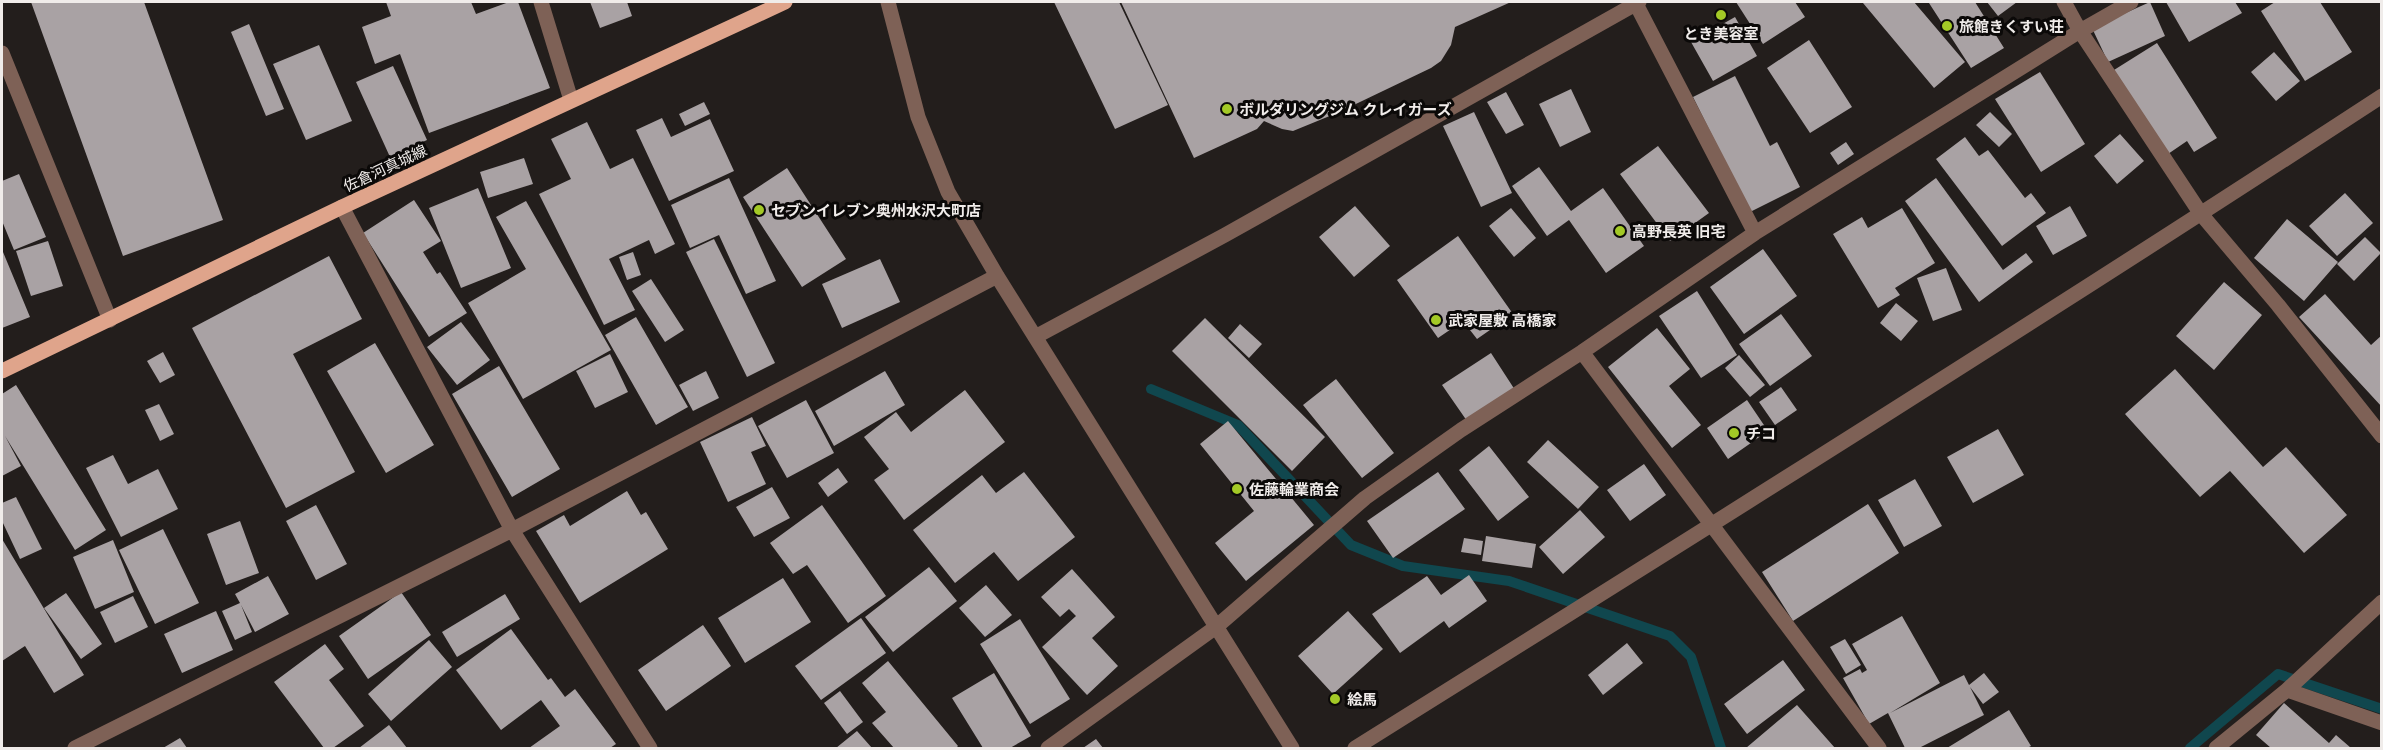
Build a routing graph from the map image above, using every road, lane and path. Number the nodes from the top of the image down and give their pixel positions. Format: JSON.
{"nodes":[{"id":1,"x":541,"y":2,"type":"edge"},
{"id":2,"x":785,"y":2,"type":"edge"},
{"id":3,"x":888,"y":2,"type":"edge"},
{"id":4,"x":1637,"y":2,"type":"edge"},
{"id":5,"x":2064,"y":2,"type":"edge"},
{"id":6,"x":2131,"y":2,"type":"edge"},
{"id":7,"x":2080,"y":31,"type":"junction"},
{"id":8,"x":2,"y":53,"type":"edge"},
{"id":9,"x":2382,"y":96,"type":"edge"},
{"id":10,"x":571,"y":100,"type":"junction"},
{"id":11,"x":342,"y":207,"type":"junction"},
{"id":12,"x":2201,"y":214,"type":"junction"},
{"id":13,"x":1755,"y":233,"type":"junction"},
{"id":14,"x":997,"y":276,"type":"junction"},
{"id":15,"x":110,"y":320,"type":"junction"},
{"id":16,"x":1035,"y":337,"type":"junction"},
{"id":17,"x":1582,"y":352,"type":"junction"},
{"id":18,"x":2,"y":371,"type":"edge"},
{"id":19,"x":2382,"y":436,"type":"edge"},
{"id":20,"x":1713,"y":525,"type":"junction"},
{"id":21,"x":512,"y":530,"type":"junction"},
{"id":22,"x":2382,"y":602,"type":"edge"},
{"id":23,"x":1216,"y":627,"type":"junction"},
{"id":24,"x":2287,"y":690,"type":"junction"},
{"id":25,"x":2382,"y":723,"type":"edge"},
{"id":26,"x":75,"y":748,"type":"edge"},
{"id":27,"x":647,"y":748,"type":"edge"},
{"id":28,"x":1048,"y":748,"type":"edge"},
{"id":29,"x":1292,"y":748,"type":"edge"},
{"id":30,"x":1355,"y":748,"type":"edge"},
{"id":31,"x":1879,"y":748,"type":"edge"},
{"id":32,"x":2216,"y":748,"type":"edge"}],
"edges":[{"from":1,"to":10,"type":"street"},
{"from":2,"to":10,"type":"main road","name":"佐倉河真城線"},
{"from":3,"to":14,"type":"street"},
{"from":4,"to":13,"type":"street"},
{"from":4,"to":16,"type":"street"},
{"from":5,"to":7,"type":"street"},
{"from":6,"to":7,"type":"street"},
{"from":7,"to":12,"type":"street"},
{"from":7,"to":13,"type":"street"},
{"from":8,"to":15,"type":"street"},
{"from":9,"to":12,"type":"street"},
{"from":10,"to":11,"type":"main road","name":"佐倉河真城線"},
{"from":11,"to":15,"type":"main road","name":"佐倉河真城線"},
{"from":11,"to":21,"type":"street"},
{"from":12,"to":19,"type":"street"},
{"from":12,"to":20,"type":"street"},
{"from":13,"to":17,"type":"street"},
{"from":14,"to":16,"type":"street"},
{"from":14,"to":21,"type":"street"},
{"from":15,"to":18,"type":"main road","name":"佐倉河真城線"},
{"from":16,"to":23,"type":"street"},
{"from":17,"to":20,"type":"street"},
{"from":17,"to":23,"type":"street"},
{"from":20,"to":30,"type":"street"},
{"from":20,"to":31,"type":"street"},
{"from":21,"to":26,"type":"street"},
{"from":21,"to":27,"type":"street"},
{"from":22,"to":24,"type":"street"},
{"from":23,"to":28,"type":"street"},
{"from":23,"to":29,"type":"street"},
{"from":24,"to":25,"type":"street"},
{"from":24,"to":32,"type":"street"}]}
